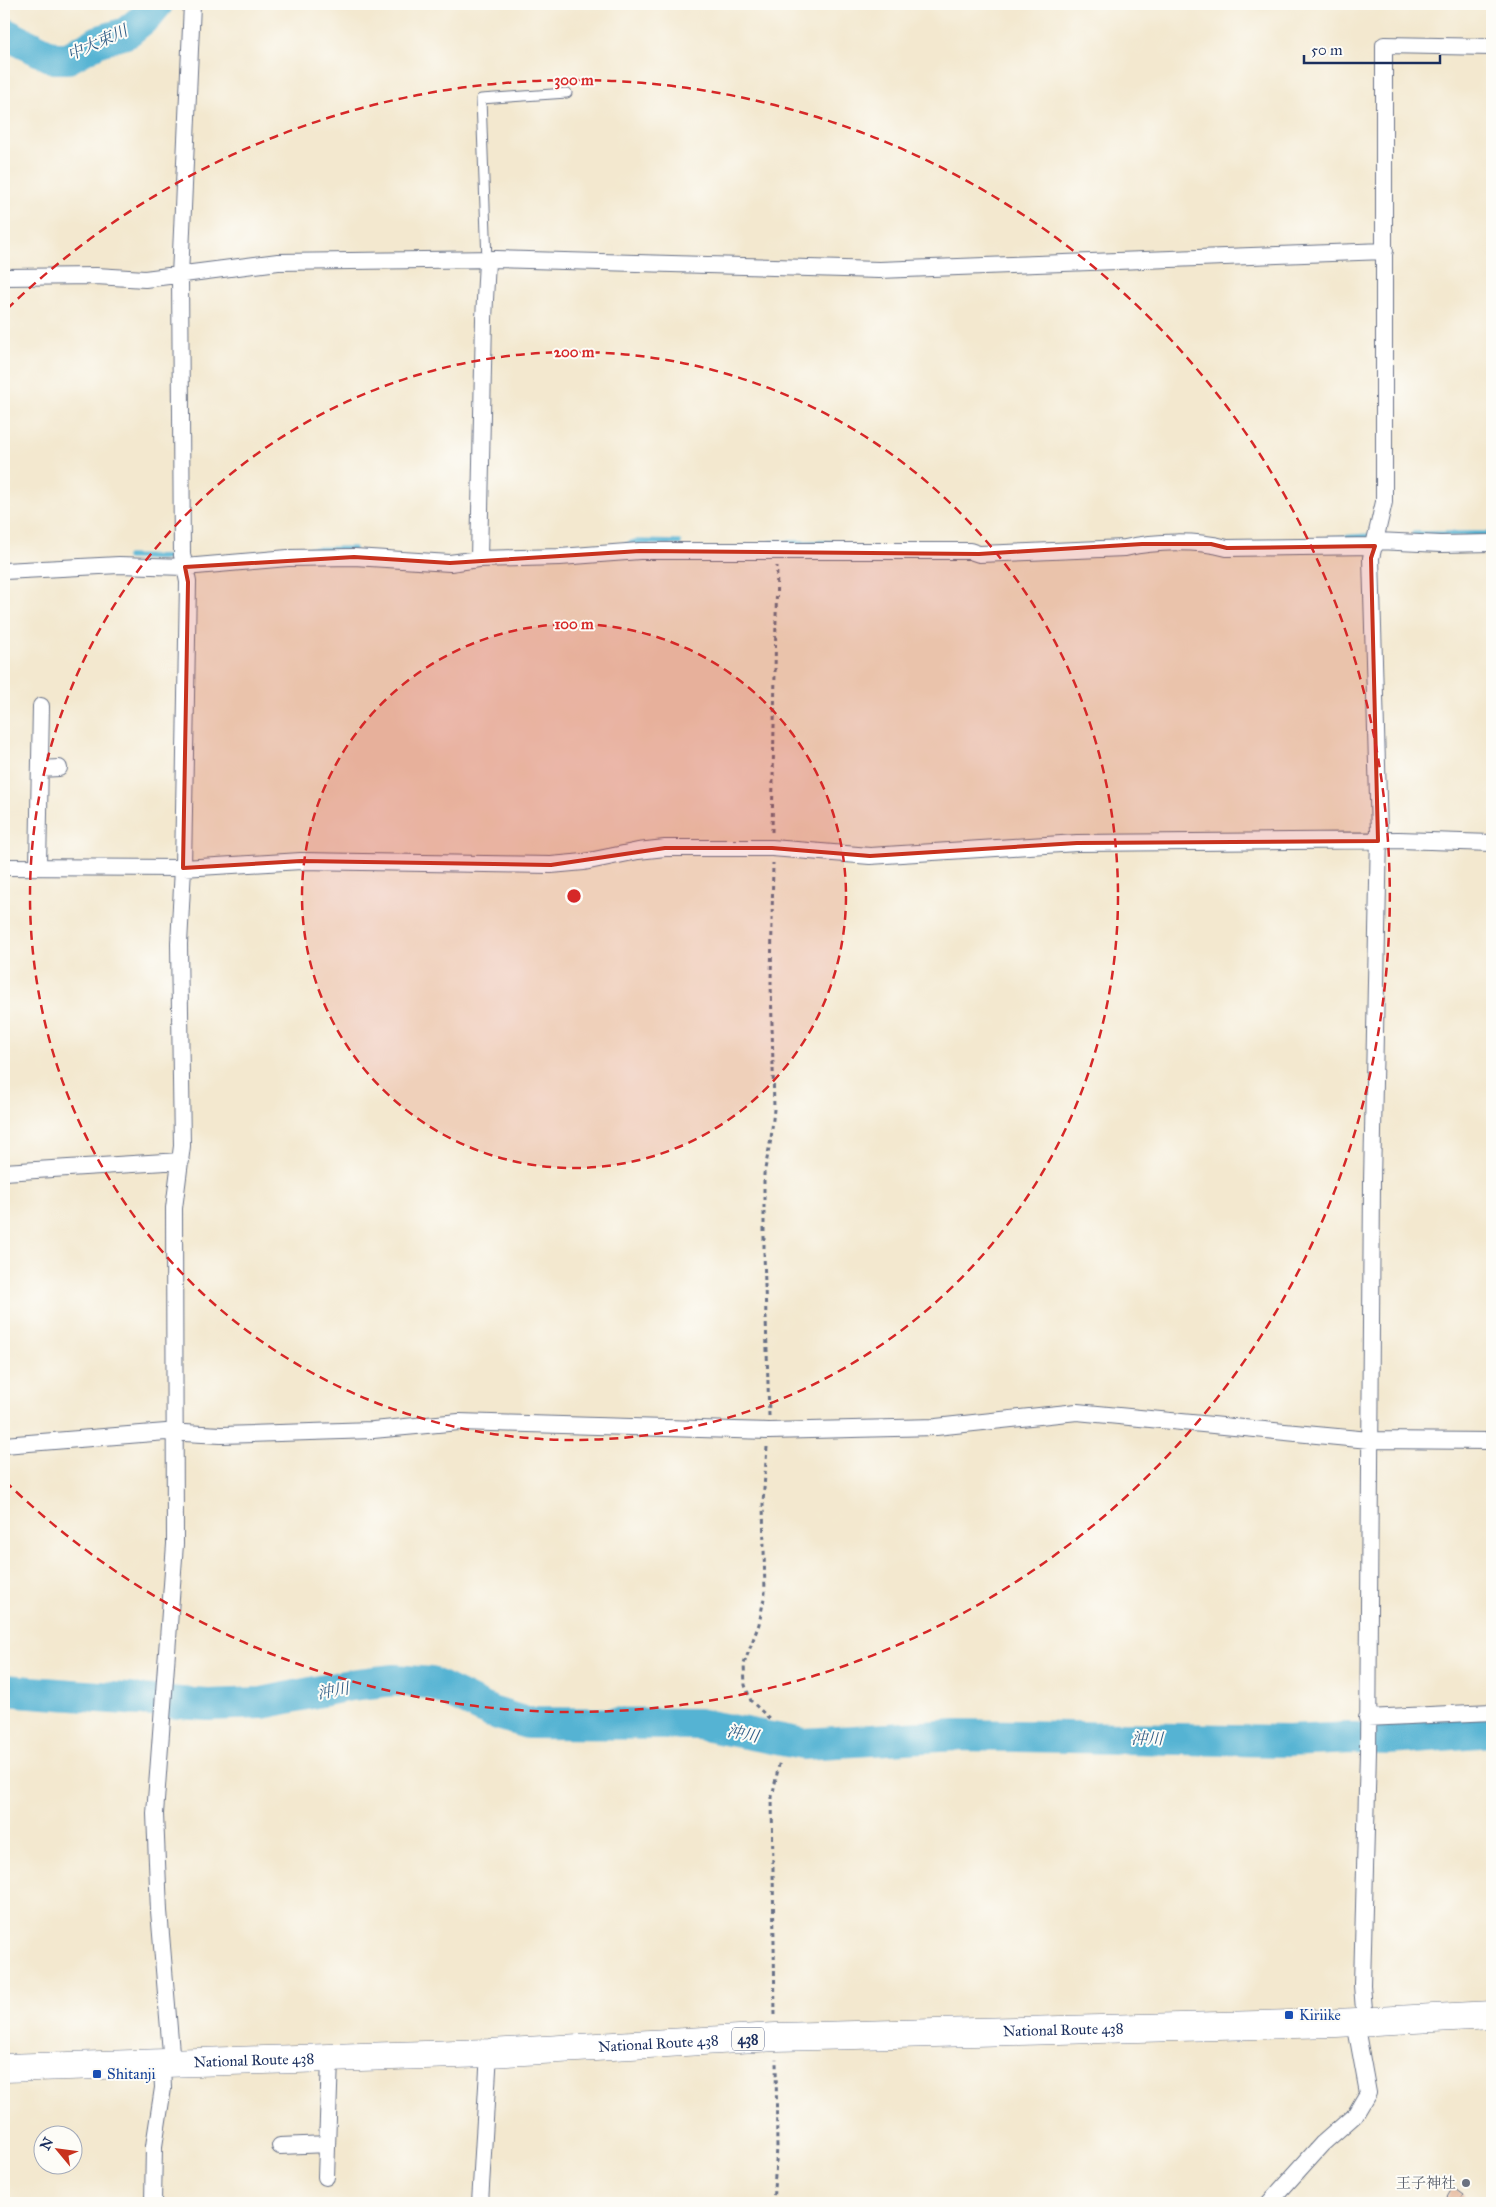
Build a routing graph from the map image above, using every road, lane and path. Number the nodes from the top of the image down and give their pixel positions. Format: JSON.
{"nodes":[{"id":1,"x":192,"y":4,"type":"edge"},
{"id":2,"x":1492,"y":47,"type":"edge"},
{"id":3,"x":567,"y":92,"type":"dead end"},
{"id":4,"x":1385,"y":251,"type":"junction"},
{"id":5,"x":487,"y":261,"type":"junction"},
{"id":6,"x":180,"y":276,"type":"junction"},
{"id":7,"x":4,"y":277,"type":"edge"},
{"id":8,"x":1492,"y":543,"type":"edge"},
{"id":9,"x":1376,"y":544,"type":"junction"},
{"id":10,"x":777,"y":551,"type":"junction"},
{"id":11,"x":479,"y":555,"type":"junction"},
{"id":12,"x":183,"y":560,"type":"junction"},
{"id":13,"x":4,"y":571,"type":"edge"},
{"id":14,"x":41,"y":706,"type":"dead end"},
{"id":15,"x":59,"y":768,"type":"dead end"},
{"id":16,"x":40,"y":769,"type":"junction"},
{"id":17,"x":1378,"y":841,"type":"junction"},
{"id":18,"x":1492,"y":843,"type":"edge"},
{"id":19,"x":772,"y":848,"type":"junction"},
{"id":20,"x":38,"y":866,"type":"junction"},
{"id":21,"x":4,"y":867,"type":"edge"},
{"id":22,"x":183,"y":868,"type":"junction"},
{"id":23,"x":181,"y":1161,"type":"junction"},
{"id":24,"x":4,"y":1172,"type":"edge"},
{"id":25,"x":769,"y":1431,"type":"junction"},
{"id":26,"x":174,"y":1433,"type":"junction"},
{"id":27,"x":1369,"y":1440,"type":"junction"},
{"id":28,"x":1492,"y":1441,"type":"edge"},
{"id":29,"x":4,"y":1444,"type":"edge"},
{"id":30,"x":1492,"y":1712,"type":"edge"},
{"id":31,"x":770,"y":1719,"type":"dead end"},
{"id":32,"x":1367,"y":1723,"type":"junction"},
{"id":33,"x":780,"y":1760,"type":"dead end"},
{"id":34,"x":1492,"y":2015,"type":"edge"},
{"id":35,"x":1360,"y":2022,"type":"junction"},
{"id":36,"x":776,"y":2037,"type":"junction"},
{"id":37,"x":490,"y":2053,"type":"junction"},
{"id":38,"x":330,"y":2059,"type":"junction"},
{"id":39,"x":167,"y":2064,"type":"junction"},
{"id":40,"x":4,"y":2068,"type":"edge"},
{"id":41,"x":327,"y":2144,"type":"junction"},
{"id":42,"x":280,"y":2146,"type":"dead end"},
{"id":43,"x":326,"y":2177,"type":"dead end"},
{"id":44,"x":153,"y":2203,"type":"edge"},
{"id":45,"x":480,"y":2203,"type":"edge"},
{"id":46,"x":773,"y":2203,"type":"edge"},
{"id":47,"x":1269,"y":2203,"type":"edge"}],
"edges":[{"from":1,"to":6,"type":"street"},
{"from":2,"to":4,"type":"street"},
{"from":3,"to":5,"type":"lane"},
{"from":4,"to":5,"type":"street"},
{"from":4,"to":9,"type":"street"},
{"from":5,"to":6,"type":"street"},
{"from":5,"to":11,"type":"street"},
{"from":6,"to":7,"type":"street"},
{"from":6,"to":12,"type":"street"},
{"from":8,"to":9,"type":"street"},
{"from":9,"to":10,"type":"street"},
{"from":9,"to":17,"type":"street"},
{"from":10,"to":11,"type":"street"},
{"from":10,"to":19,"type":"path"},
{"from":11,"to":12,"type":"street"},
{"from":12,"to":13,"type":"street"},
{"from":12,"to":22,"type":"street"},
{"from":14,"to":16,"type":"street"},
{"from":15,"to":16,"type":"street"},
{"from":16,"to":20,"type":"street"},
{"from":17,"to":18,"type":"street"},
{"from":17,"to":19,"type":"street"},
{"from":17,"to":27,"type":"street"},
{"from":19,"to":22,"type":"street"},
{"from":19,"to":25,"type":"path"},
{"from":20,"to":21,"type":"street"},
{"from":20,"to":22,"type":"street"},
{"from":22,"to":23,"type":"street"},
{"from":23,"to":24,"type":"street"},
{"from":23,"to":26,"type":"street"},
{"from":25,"to":26,"type":"street"},
{"from":25,"to":27,"type":"street"},
{"from":25,"to":31,"type":"path"},
{"from":26,"to":29,"type":"street"},
{"from":26,"to":39,"type":"street"},
{"from":27,"to":28,"type":"street"},
{"from":27,"to":32,"type":"street"},
{"from":30,"to":32,"type":"street"},
{"from":32,"to":35,"type":"street"},
{"from":33,"to":36,"type":"path"},
{"from":34,"to":35,"type":"highway","name":"National Route 438","number":"438"},
{"from":35,"to":36,"type":"highway","name":"National Route 438","number":"438"},
{"from":35,"to":47,"type":"street"},
{"from":36,"to":37,"type":"highway","name":"National Route 438","number":"438"},
{"from":36,"to":46,"type":"path"},
{"from":37,"to":38,"type":"highway","name":"National Route 438","number":"438"},
{"from":37,"to":45,"type":"street"},
{"from":38,"to":39,"type":"highway","name":"National Route 438","number":"438"},
{"from":38,"to":41,"type":"street"},
{"from":39,"to":40,"type":"highway","name":"National Route 438","number":"438"},
{"from":39,"to":44,"type":"street"},
{"from":41,"to":42,"type":"street"},
{"from":41,"to":43,"type":"street"}]}
